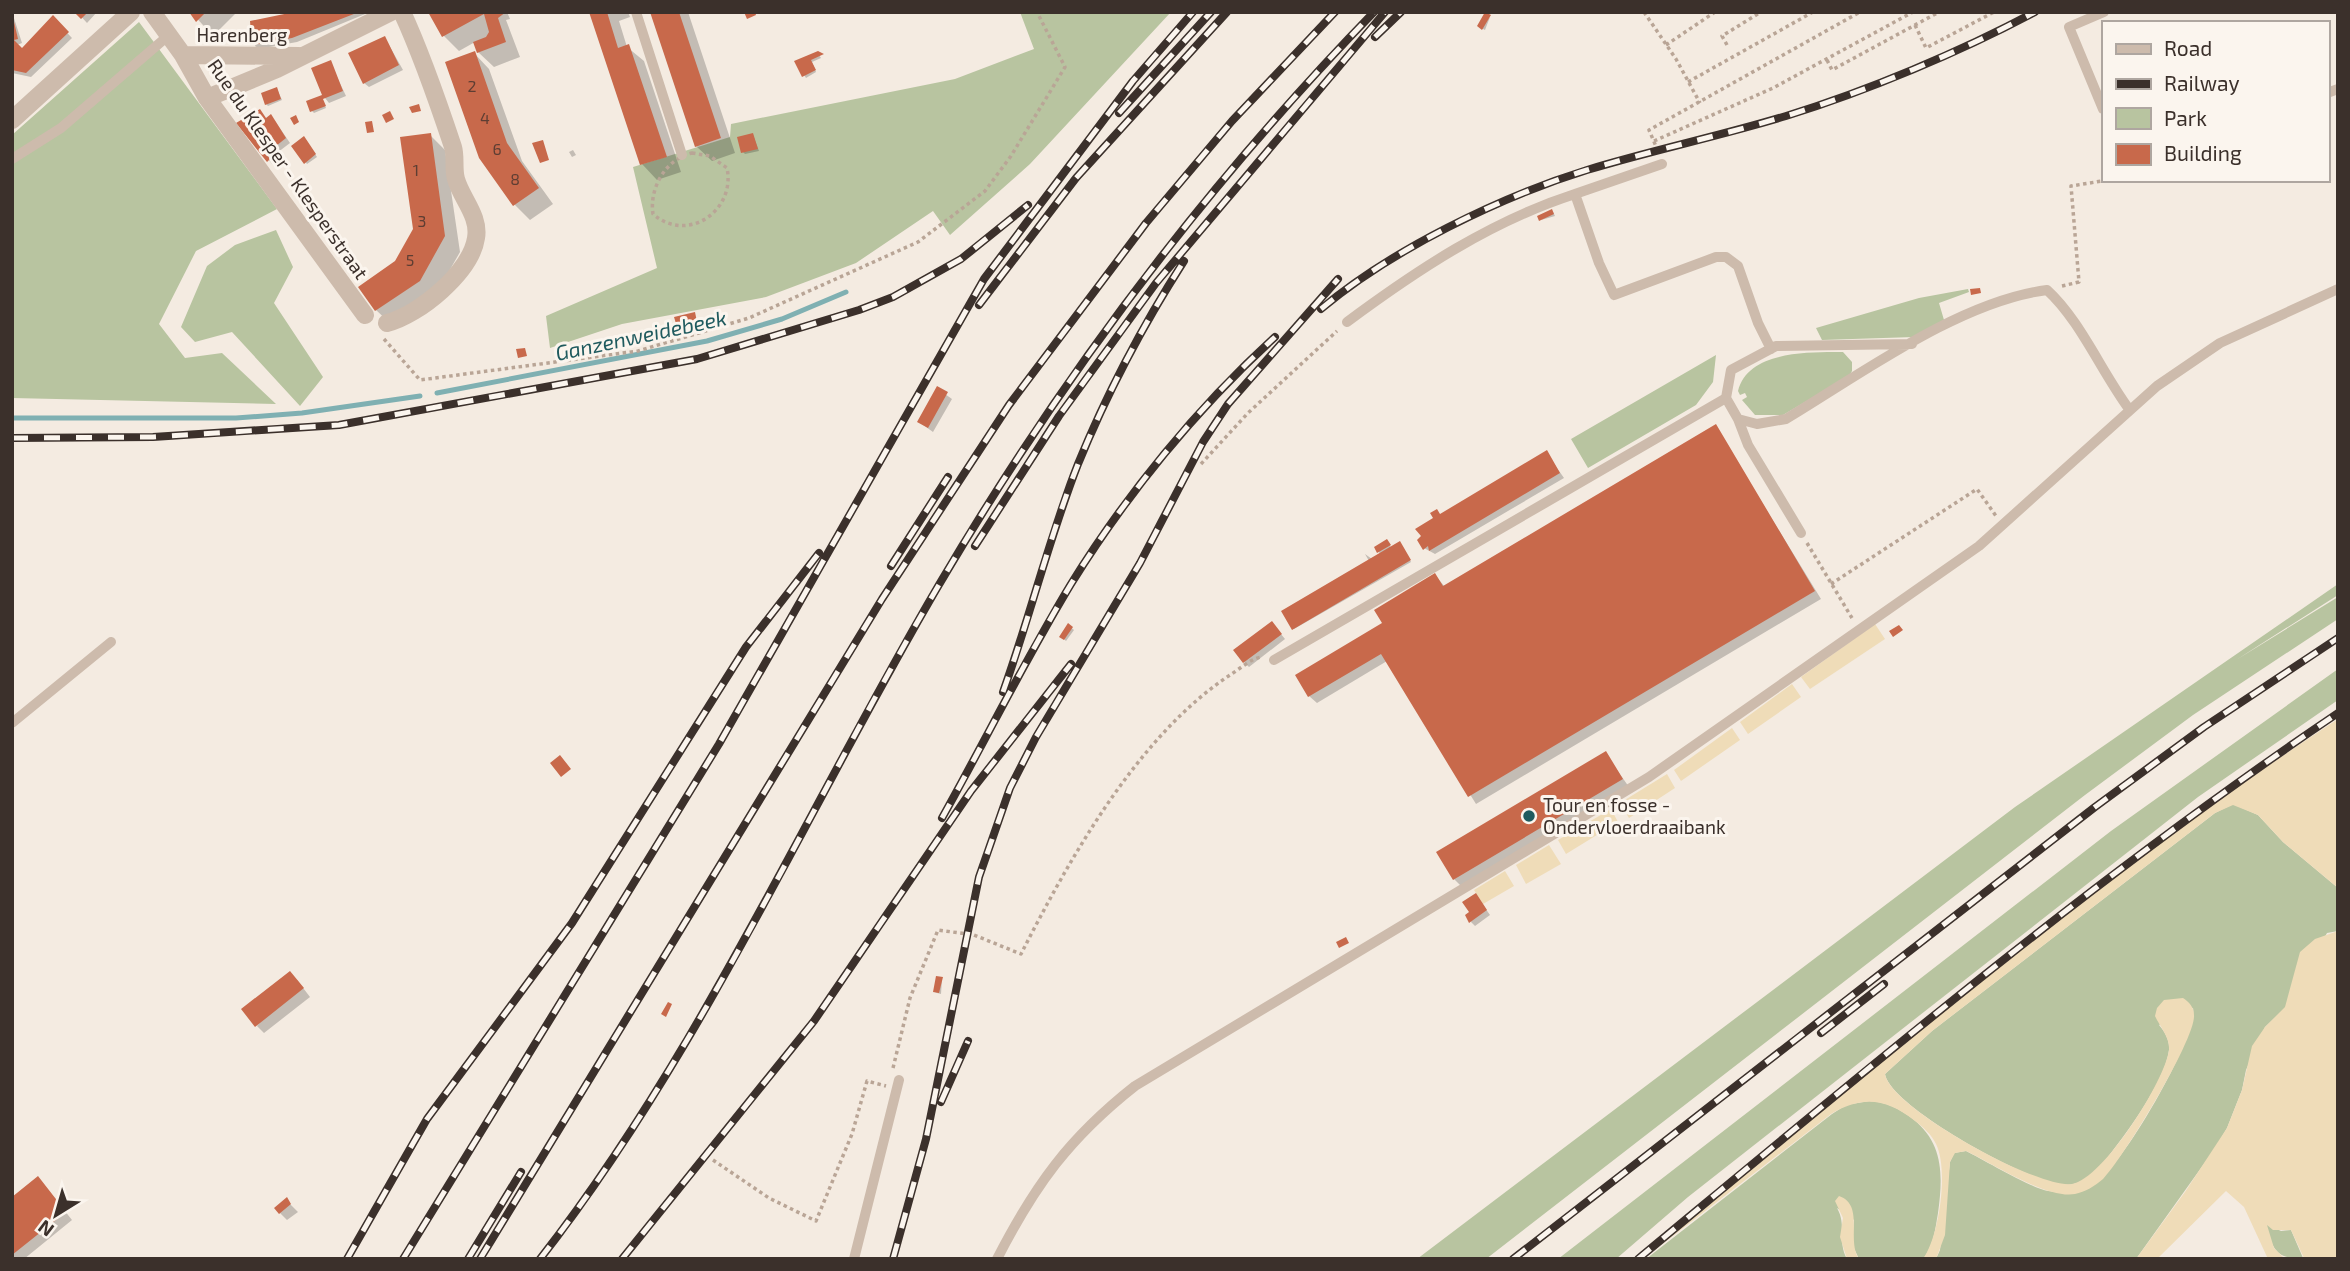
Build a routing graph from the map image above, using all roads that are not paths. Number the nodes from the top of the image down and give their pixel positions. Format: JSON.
{"nodes":[{"id":1,"x":131,"y":12,"type":"edge"},
{"id":2,"x":152,"y":12,"type":"edge"},
{"id":3,"x":391,"y":12,"type":"edge"},
{"id":4,"x":402,"y":12,"type":"edge"},
{"id":5,"x":636,"y":12,"type":"edge"},
{"id":6,"x":2104,"y":12,"type":"edge"},
{"id":7,"x":169,"y":35,"type":"junction"},
{"id":8,"x":183,"y":55,"type":"junction"},
{"id":9,"x":301,"y":56,"type":"junction"},
{"id":10,"x":208,"y":98,"type":"junction"},
{"id":11,"x":2102,"y":107,"type":"edge"},
{"id":12,"x":12,"y":120,"type":"edge"},
{"id":13,"x":682,"y":155,"type":"road end"},
{"id":14,"x":12,"y":159,"type":"edge"},
{"id":15,"x":1661,"y":164,"type":"road end"},
{"id":16,"x":1575,"y":194,"type":"junction"},
{"id":17,"x":2338,"y":289,"type":"edge"},
{"id":18,"x":365,"y":315,"type":"road end"},
{"id":19,"x":1347,"y":322,"type":"road end"},
{"id":20,"x":387,"y":323,"type":"dead end"},
{"id":21,"x":1912,"y":344,"type":"junction"},
{"id":22,"x":1771,"y":349,"type":"junction"},
{"id":23,"x":1726,"y":398,"type":"junction"},
{"id":24,"x":2129,"y":409,"type":"junction"},
{"id":25,"x":1738,"y":419,"type":"junction"},
{"id":26,"x":1801,"y":533,"type":"road end"},
{"id":27,"x":111,"y":642,"type":"dead end"},
{"id":28,"x":1274,"y":660,"type":"road end"},
{"id":29,"x":12,"y":723,"type":"edge"},
{"id":30,"x":899,"y":1080,"type":"dead end"},
{"id":31,"x":854,"y":1259,"type":"edge"},
{"id":32,"x":997,"y":1259,"type":"edge"}],
"edges":[{"from":1,"to":12,"type":"street"},
{"from":2,"to":7,"type":"street","name":"Rue du Klesper - Klesperstraat"},
{"from":3,"to":9,"type":"street","name":"Harenberg"},
{"from":4,"to":20,"type":"street"},
{"from":5,"to":13,"type":"lane"},
{"from":6,"to":11,"type":"lane"},
{"from":7,"to":8,"type":"street","name":"Rue du Klesper - Klesperstraat"},
{"from":7,"to":14,"type":"lane"},
{"from":8,"to":9,"type":"street","name":"Harenberg"},
{"from":8,"to":10,"type":"street","name":"Rue du Klesper - Klesperstraat"},
{"from":9,"to":10,"type":"street","name":"Harenberg"},
{"from":10,"to":18,"type":"street","name":"Rue du Klesper - Klesperstraat"},
{"from":15,"to":16,"type":"lane"},
{"from":16,"to":19,"type":"lane"},
{"from":16,"to":22,"type":"lane"},
{"from":17,"to":24,"type":"lane"},
{"from":21,"to":22,"type":"lane"},
{"from":21,"to":24,"type":"lane"},
{"from":21,"to":25,"type":"lane"},
{"from":22,"to":23,"type":"lane"},
{"from":23,"to":25,"type":"lane"},
{"from":23,"to":28,"type":"lane"},
{"from":24,"to":32,"type":"lane"},
{"from":25,"to":26,"type":"lane"},
{"from":27,"to":29,"type":"lane"},
{"from":30,"to":31,"type":"lane"}]}
